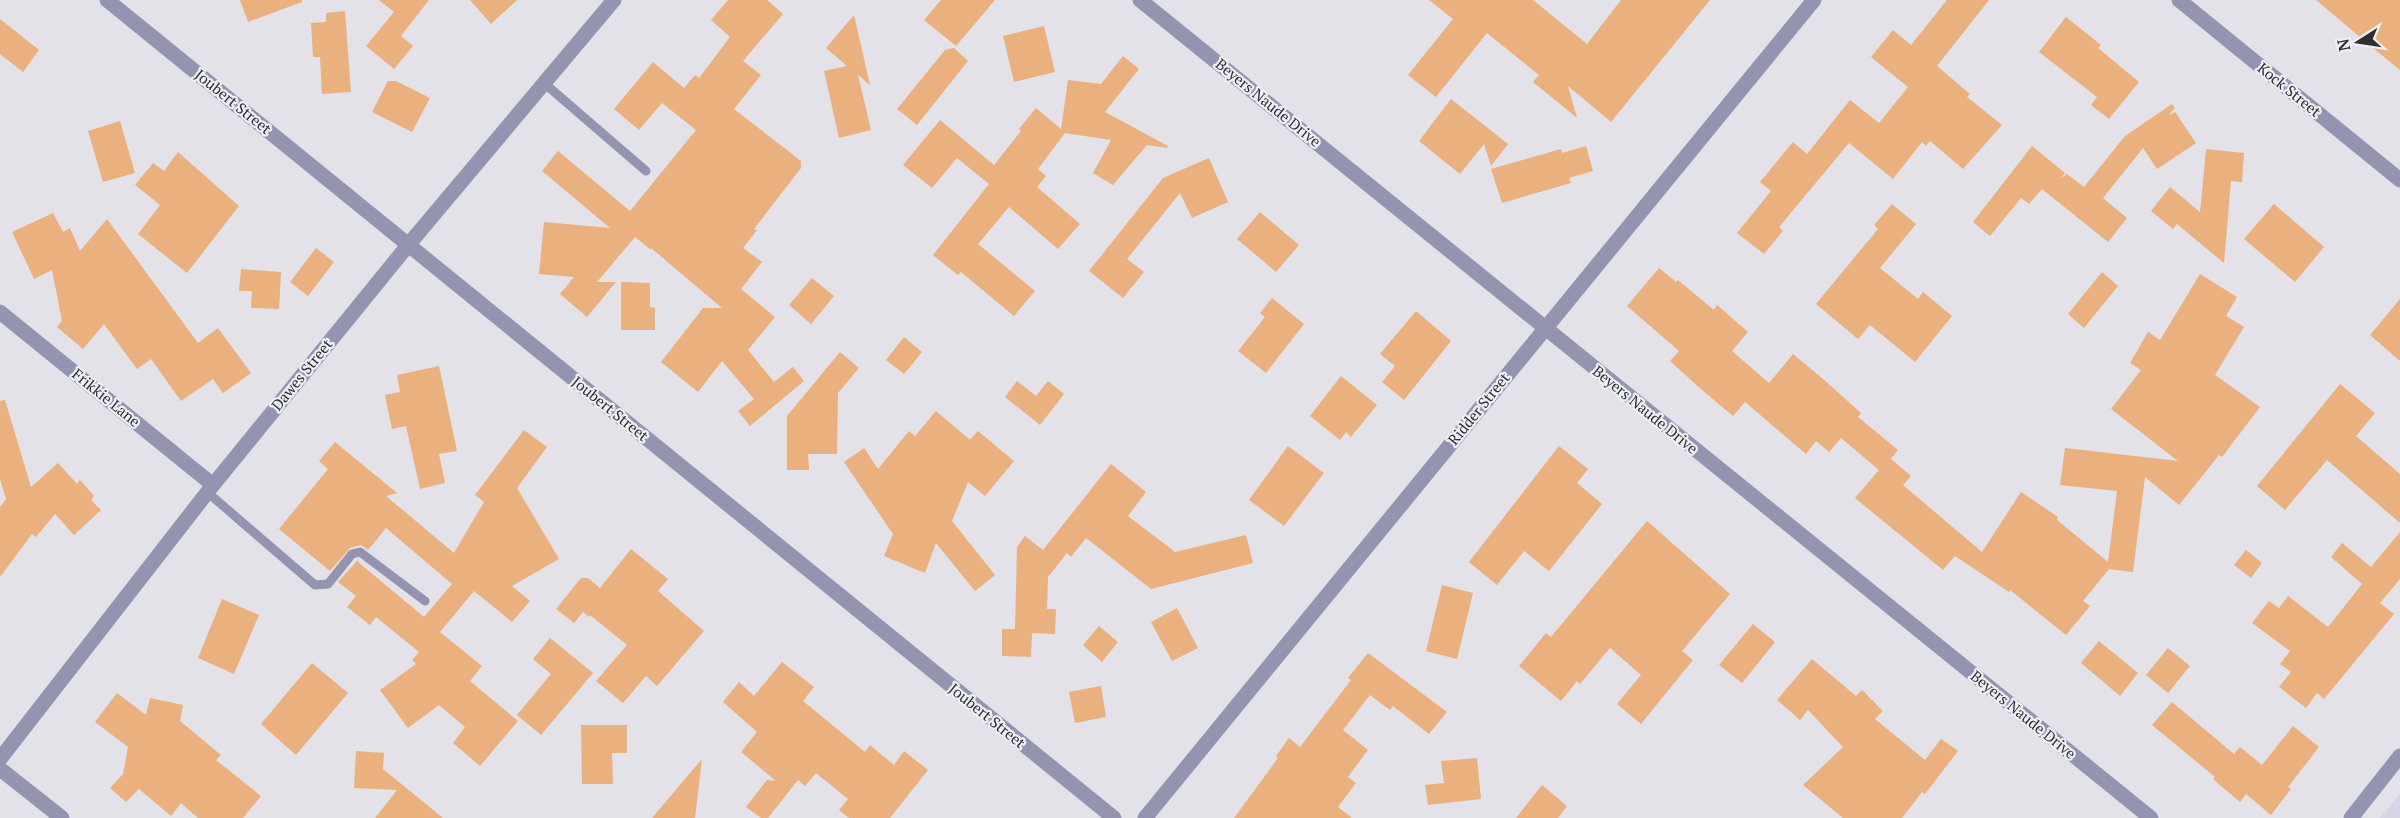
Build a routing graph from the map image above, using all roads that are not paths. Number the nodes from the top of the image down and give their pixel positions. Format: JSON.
{"nodes":[{"id":1,"x":107,"y":0,"type":"edge"},
{"id":2,"x":614,"y":0,"type":"edge"},
{"id":3,"x":1140,"y":0,"type":"edge"},
{"id":4,"x":1814,"y":0,"type":"edge"},
{"id":5,"x":2179,"y":0,"type":"edge"},
{"id":6,"x":544,"y":83,"type":"junction"},
{"id":7,"x":646,"y":171,"type":"dead end"},
{"id":8,"x":2400,"y":180,"type":"edge"},
{"id":9,"x":409,"y":244,"type":"junction"},
{"id":10,"x":0,"y":312,"type":"edge"},
{"id":11,"x":1544,"y":328,"type":"junction"},
{"id":12,"x":210,"y":489,"type":"junction"},
{"id":13,"x":425,"y":601,"type":"dead end"},
{"id":14,"x":2400,"y":756,"type":"edge"},
{"id":15,"x":0,"y":759,"type":"edge"},
{"id":16,"x":0,"y":769,"type":"edge"},
{"id":17,"x":62,"y":818,"type":"edge"},
{"id":18,"x":1113,"y":818,"type":"edge"},
{"id":19,"x":1145,"y":818,"type":"edge"},
{"id":20,"x":2151,"y":818,"type":"edge"},
{"id":21,"x":2351,"y":818,"type":"edge"}],
"edges":[{"from":1,"to":9,"type":"street","name":"Joubert Street"},
{"from":2,"to":6,"type":"street","name":"Dawes Street"},
{"from":3,"to":11,"type":"street","name":"Beyers Naude Drive"},
{"from":4,"to":11,"type":"street","name":"Ridder Street"},
{"from":5,"to":8,"type":"street","name":"Kock Street"},
{"from":6,"to":7,"type":"lane"},
{"from":6,"to":9,"type":"street","name":"Dawes Street"},
{"from":9,"to":12,"type":"street","name":"Dawes Street"},
{"from":9,"to":18,"type":"street","name":"Joubert Street"},
{"from":10,"to":12,"type":"street","name":"Frikkie Lane"},
{"from":11,"to":19,"type":"street","name":"Ridder Street"},
{"from":11,"to":20,"type":"street","name":"Beyers Naude Drive"},
{"from":12,"to":13,"type":"lane"},
{"from":12,"to":15,"type":"street","name":"Dawes Street"},
{"from":14,"to":21,"type":"street"},
{"from":16,"to":17,"type":"street"}]}
